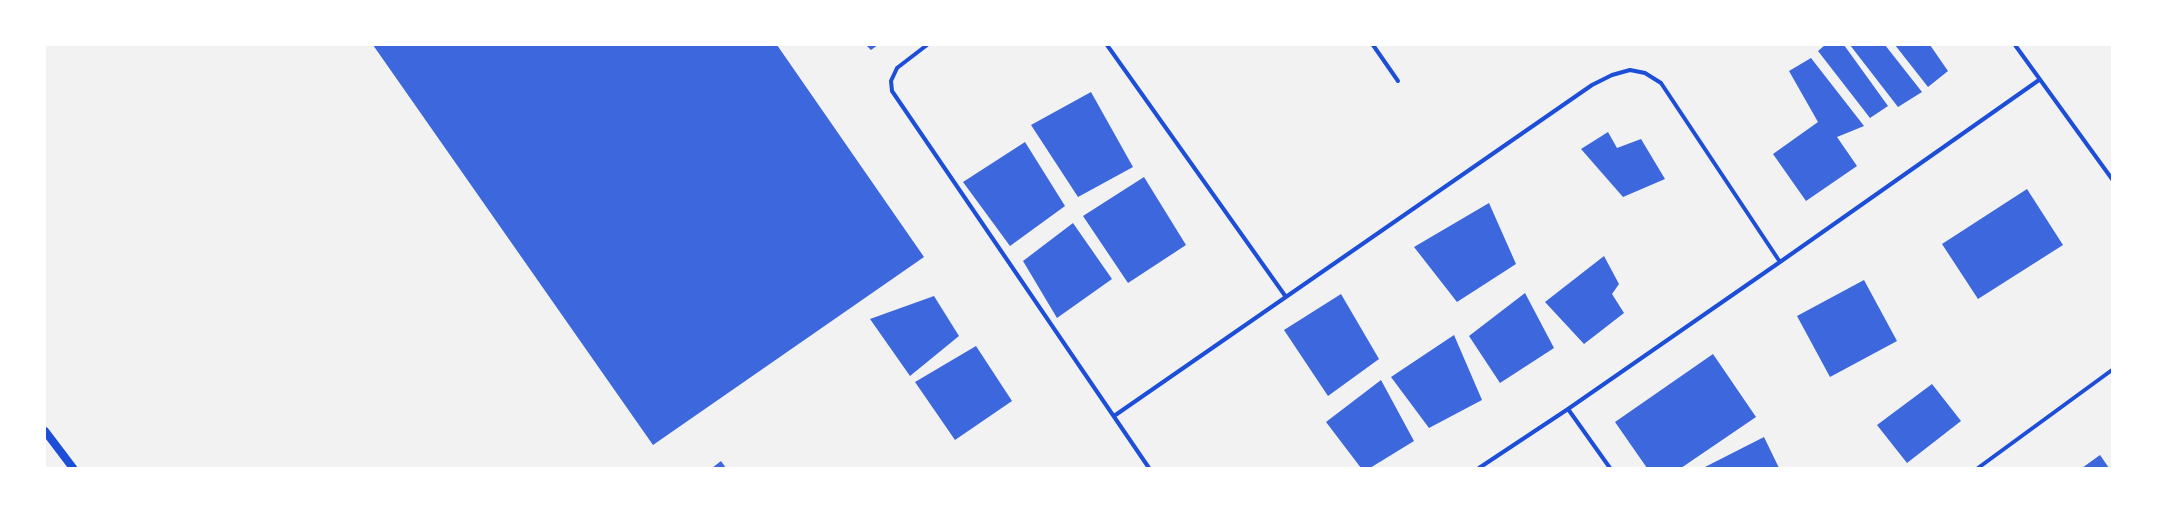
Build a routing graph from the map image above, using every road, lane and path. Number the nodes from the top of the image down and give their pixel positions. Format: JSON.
{"nodes":[{"id":1,"x":927,"y":45,"type":"edge"},
{"id":2,"x":1107,"y":45,"type":"edge"},
{"id":3,"x":1374,"y":45,"type":"edge"},
{"id":4,"x":2014,"y":45,"type":"edge"},
{"id":5,"x":2039,"y":80,"type":"junction"},
{"id":6,"x":1398,"y":81,"type":"dead end"},
{"id":7,"x":2112,"y":179,"type":"edge"},
{"id":8,"x":1780,"y":262,"type":"junction"},
{"id":9,"x":1286,"y":296,"type":"junction"},
{"id":10,"x":2112,"y":370,"type":"edge"},
{"id":11,"x":1568,"y":409,"type":"junction"},
{"id":12,"x":1114,"y":416,"type":"junction"},
{"id":13,"x":45,"y":431,"type":"edge"},
{"id":14,"x":73,"y":468,"type":"edge"},
{"id":15,"x":1149,"y":468,"type":"edge"},
{"id":16,"x":1479,"y":468,"type":"edge"},
{"id":17,"x":1610,"y":468,"type":"edge"},
{"id":18,"x":1978,"y":468,"type":"edge"}],
"edges":[{"from":1,"to":12,"type":"street"},
{"from":2,"to":9,"type":"street"},
{"from":3,"to":6,"type":"street"},
{"from":4,"to":5,"type":"street"},
{"from":5,"to":7,"type":"street"},
{"from":5,"to":8,"type":"street"},
{"from":8,"to":9,"type":"street"},
{"from":8,"to":11,"type":"street"},
{"from":9,"to":12,"type":"street"},
{"from":10,"to":18,"type":"street"},
{"from":11,"to":16,"type":"street"},
{"from":11,"to":17,"type":"street"},
{"from":12,"to":15,"type":"street"},
{"from":13,"to":14,"type":"main road"}]}
